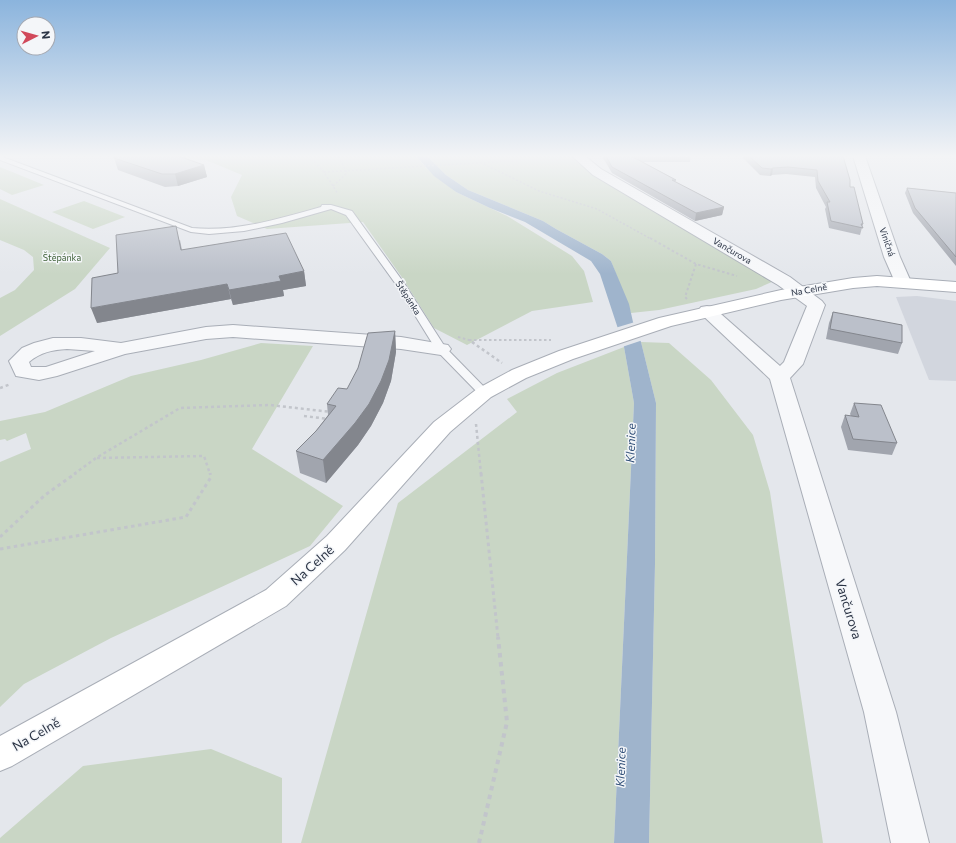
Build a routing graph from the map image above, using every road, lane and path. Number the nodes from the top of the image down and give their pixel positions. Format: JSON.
{"nodes":[{"id":1,"x":99,"y":195,"type":"edge"},
{"id":2,"x":553,"y":195,"type":"edge"},
{"id":3,"x":636,"y":195,"type":"edge"},
{"id":4,"x":872,"y":195,"type":"edge"},
{"id":5,"x":331,"y":207,"type":"junction"},
{"id":6,"x":294,"y":209,"type":"dead end"},
{"id":7,"x":696,"y":264,"type":"junction"},
{"id":8,"x":738,"y":276,"type":"dead end"},
{"id":9,"x":902,"y":282,"type":"junction"},
{"id":10,"x":956,"y":287,"type":"edge"},
{"id":11,"x":800,"y":292,"type":"junction"},
{"id":12,"x":690,"y":301,"type":"dead end"},
{"id":13,"x":707,"y":311,"type":"junction"},
{"id":14,"x":470,"y":340,"type":"dead end"},
{"id":15,"x":558,"y":340,"type":"dead end"},
{"id":16,"x":121,"y":349,"type":"dead end"},
{"id":17,"x":441,"y":349,"type":"junction"},
{"id":18,"x":780,"y":377,"type":"junction"},
{"id":19,"x":484,"y":393,"type":"junction"},
{"id":20,"x":338,"y":413,"type":"edge"},
{"id":21,"x":304,"y":416,"type":"dead end"},
{"id":22,"x":334,"y":420,"type":"edge"},
{"id":23,"x":96,"y":458,"type":"junction"},
{"id":24,"x":0,"y":537,"type":"edge"},
{"id":25,"x":0,"y":550,"type":"edge"},
{"id":26,"x":0,"y":754,"type":"edge"},
{"id":27,"x":479,"y":843,"type":"edge"},
{"id":28,"x":910,"y":843,"type":"edge"}],
"edges":[{"from":1,"to":5,"type":"lane"},
{"from":2,"to":7,"type":"path"},
{"from":3,"to":11,"type":"street","name":"Vančurova"},
{"from":4,"to":9,"type":"street","name":"Viničná"},
{"from":5,"to":6,"type":"lane","name":"Štěpánka"},
{"from":5,"to":17,"type":"lane","name":"Štěpánka"},
{"from":7,"to":8,"type":"path"},
{"from":7,"to":12,"type":"path"},
{"from":9,"to":10,"type":"street","name":"Na Celně"},
{"from":9,"to":11,"type":"street","name":"Na Celně"},
{"from":11,"to":13,"type":"street","name":"Na Celně"},
{"from":11,"to":18,"type":"street","name":"Vančurova"},
{"from":13,"to":18,"type":"street"},
{"from":13,"to":19,"type":"street","name":"Na Celně"},
{"from":14,"to":15,"type":"path"},
{"from":16,"to":17,"type":"street"},
{"from":17,"to":19,"type":"lane","name":"Štěpánka"},
{"from":18,"to":28,"type":"street","name":"Vančurova"},
{"from":19,"to":26,"type":"street","name":"Na Celně"},
{"from":19,"to":27,"type":"path"},
{"from":20,"to":23,"type":"path"},
{"from":21,"to":22,"type":"path"},
{"from":23,"to":24,"type":"path"},
{"from":23,"to":25,"type":"path"}]}
